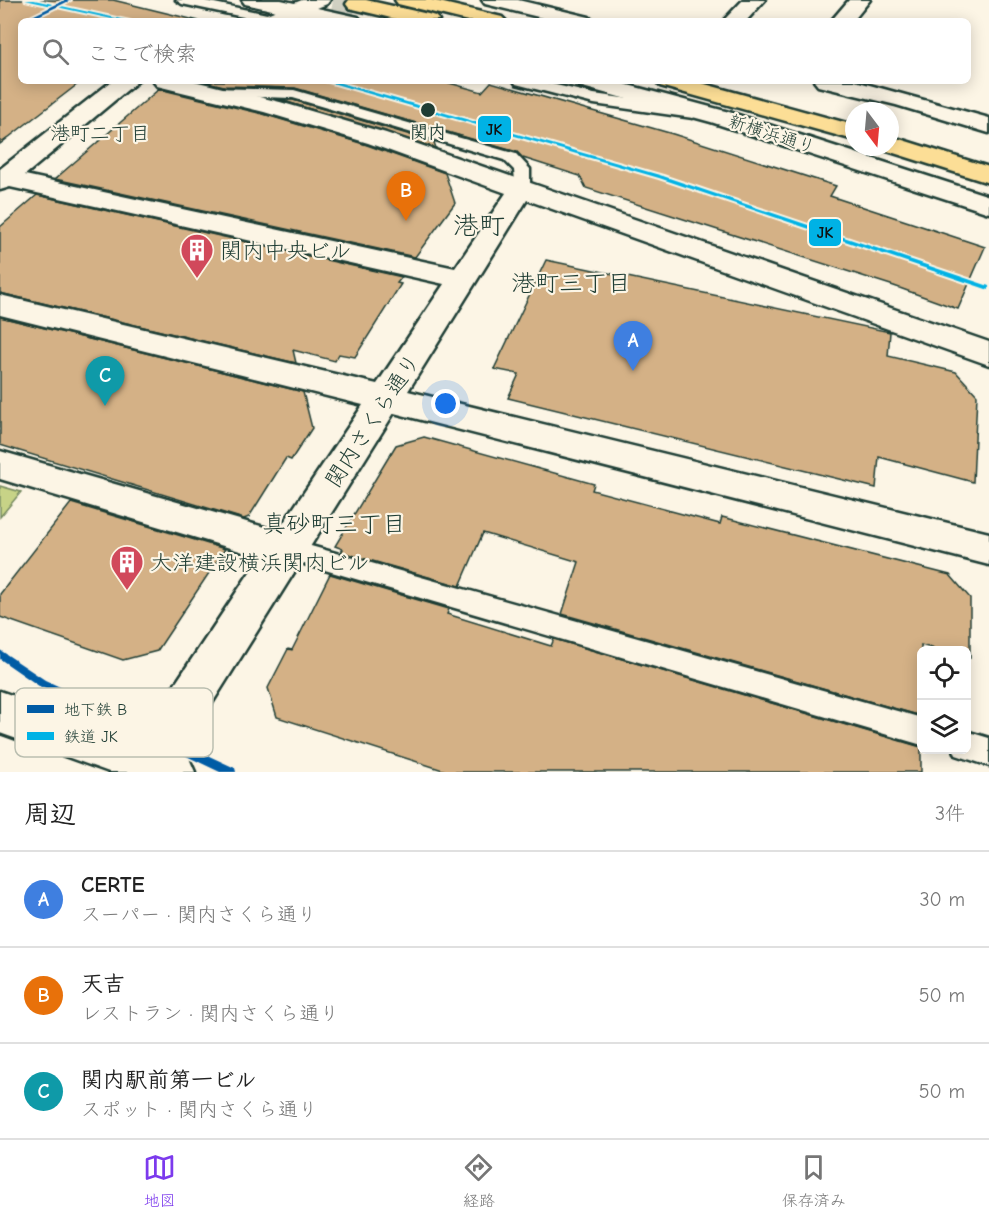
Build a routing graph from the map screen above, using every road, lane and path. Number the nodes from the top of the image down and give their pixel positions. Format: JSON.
{"nodes":[{"id":1,"x":182,"y":0,"type":"edge"},
{"id":2,"x":252,"y":0,"type":"edge"},
{"id":3,"x":320,"y":0,"type":"edge"},
{"id":4,"x":405,"y":0,"type":"edge"},
{"id":5,"x":492,"y":0,"type":"edge"},
{"id":6,"x":569,"y":0,"type":"edge"},
{"id":7,"x":755,"y":0,"type":"edge"},
{"id":8,"x":860,"y":0,"type":"edge"},
{"id":9,"x":353,"y":13,"type":"edge"},
{"id":10,"x":551,"y":14,"type":"junction"},
{"id":11,"x":279,"y":17,"type":"edge"},
{"id":12,"x":403,"y":18,"type":"edge"},
{"id":13,"x":482,"y":18,"type":"edge"},
{"id":14,"x":569,"y":18,"type":"edge"},
{"id":15,"x":737,"y":18,"type":"edge"},
{"id":16,"x":845,"y":18,"type":"edge"},
{"id":17,"x":122,"y":84,"type":"edge"},
{"id":18,"x":178,"y":84,"type":"edge"},
{"id":19,"x":534,"y":84,"type":"edge"},
{"id":20,"x":598,"y":84,"type":"edge"},
{"id":21,"x":679,"y":84,"type":"edge"},
{"id":22,"x":745,"y":84,"type":"edge"},
{"id":23,"x":838,"y":84,"type":"edge"},
{"id":24,"x":845,"y":112,"type":"edge"},
{"id":25,"x":720,"y":117,"type":"junction"},
{"id":26,"x":989,"y":126,"type":"edge"},
{"id":27,"x":899,"y":127,"type":"edge"},
{"id":28,"x":845,"y":130,"type":"edge"},
{"id":29,"x":899,"y":147,"type":"edge"},
{"id":30,"x":989,"y":154,"type":"edge"},
{"id":31,"x":989,"y":175,"type":"edge"},
{"id":32,"x":3,"y":180,"type":"edge"},
{"id":33,"x":522,"y":188,"type":"junction"},
{"id":34,"x":989,"y":205,"type":"edge"},
{"id":35,"x":463,"y":279,"type":"junction"},
{"id":36,"x":0,"y":305,"type":"edge"},
{"id":37,"x":989,"y":354,"type":"edge"},
{"id":38,"x":387,"y":399,"type":"junction"},
{"id":39,"x":0,"y":465,"type":"edge"},
{"id":40,"x":286,"y":549,"type":"junction"},
{"id":41,"x":989,"y":549,"type":"edge"},
{"id":42,"x":203,"y":688,"type":"edge"},
{"id":43,"x":0,"y":712,"type":"edge"},
{"id":44,"x":15,"y":718,"type":"edge"},
{"id":45,"x":917,"y":731,"type":"edge"},
{"id":46,"x":971,"y":747,"type":"edge"},
{"id":47,"x":989,"y":752,"type":"edge"},
{"id":48,"x":122,"y":757,"type":"edge"},
{"id":49,"x":154,"y":769,"type":"edge"}],
"edges":[{"from":1,"to":11,"type":"lane"},
{"from":2,"to":11,"type":"street"},
{"from":3,"to":11,"type":"street"},
{"from":4,"to":13,"type":"highway"},
{"from":5,"to":10,"type":"street"},
{"from":6,"to":10,"type":"street"},
{"from":7,"to":15,"type":"street"},
{"from":8,"to":16,"type":"street"},
{"from":9,"to":11,"type":"street"},
{"from":9,"to":12,"type":"highway"},
{"from":10,"to":14,"type":"street"},
{"from":17,"to":32,"type":"street"},
{"from":18,"to":33,"type":"street"},
{"from":19,"to":25,"type":"lane"},
{"from":20,"to":25,"type":"street","name":"新横浜通り"},
{"from":21,"to":28,"type":"highway"},
{"from":22,"to":24,"type":"highway"},
{"from":23,"to":26,"type":"street"},
{"from":25,"to":34,"type":"street","name":"新横浜通り"},
{"from":27,"to":30,"type":"highway"},
{"from":29,"to":31,"type":"highway"},
{"from":32,"to":35,"type":"street"},
{"from":33,"to":35,"type":"street","name":"関内さくら通り"},
{"from":33,"to":37,"type":"street"},
{"from":35,"to":38,"type":"street","name":"関内さくら通り"},
{"from":36,"to":38,"type":"street"},
{"from":38,"to":40,"type":"street","name":"関内さくら通り"},
{"from":38,"to":41,"type":"street"},
{"from":39,"to":40,"type":"street"},
{"from":40,"to":42,"type":"street","name":"関内さくら通り"},
{"from":40,"to":45,"type":"lane"},
{"from":43,"to":44,"type":"street"},
{"from":46,"to":47,"type":"lane"},
{"from":48,"to":49,"type":"street"}]}
